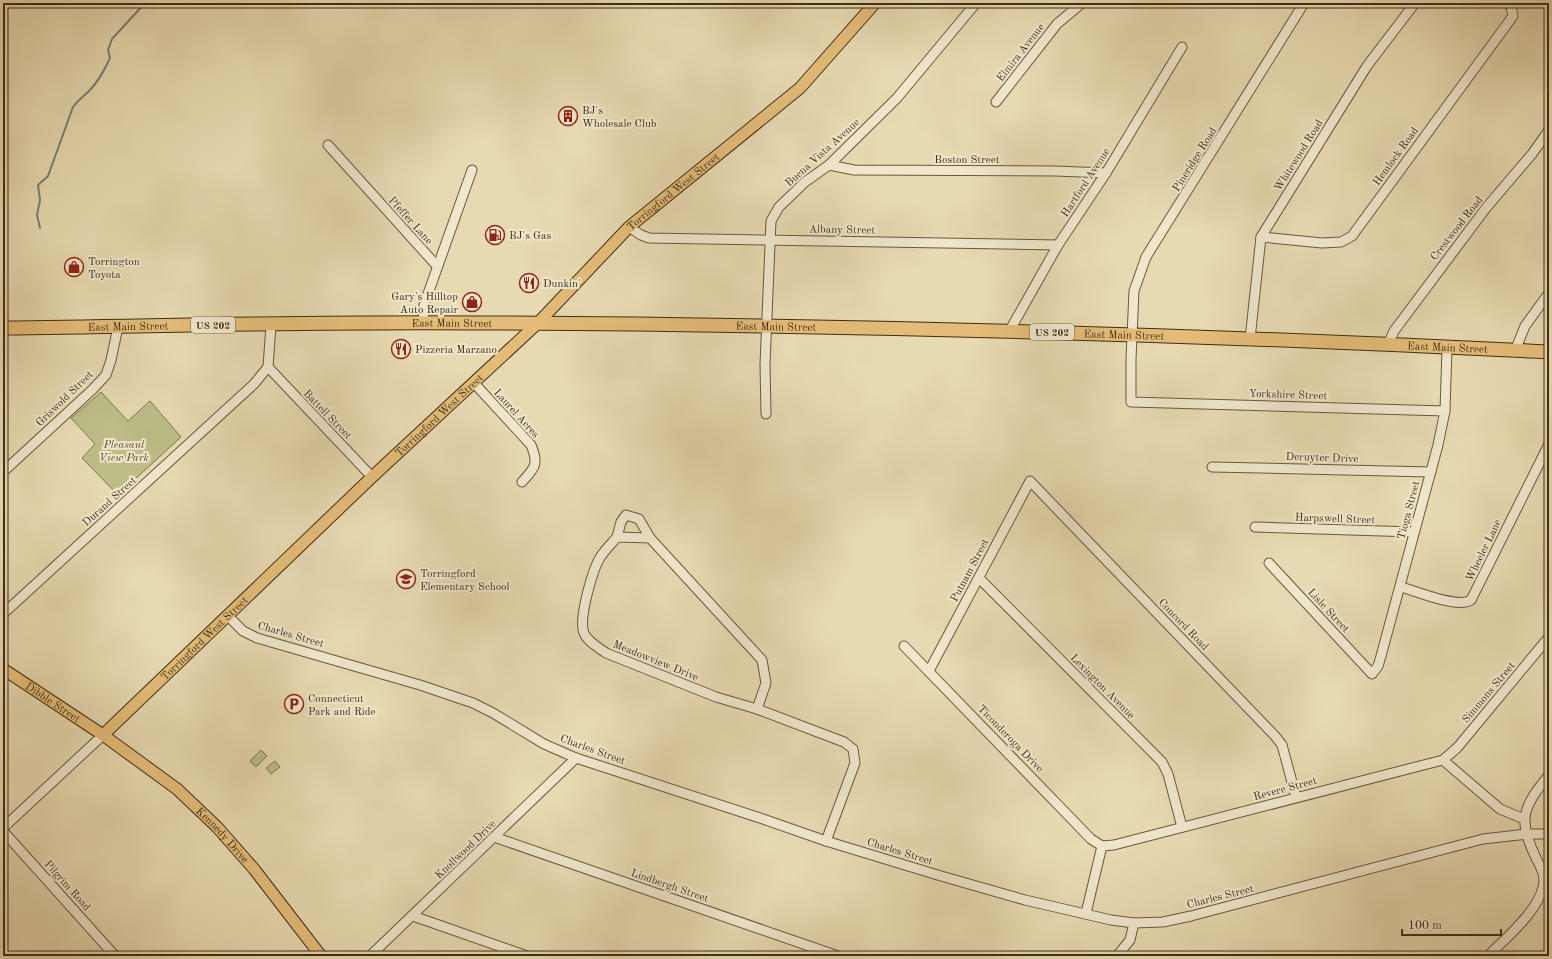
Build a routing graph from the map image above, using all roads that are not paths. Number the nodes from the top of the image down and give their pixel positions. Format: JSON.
{"nodes":[{"id":1,"x":875,"y":3,"type":"edge"},
{"id":2,"x":976,"y":3,"type":"edge"},
{"id":3,"x":1082,"y":3,"type":"edge"},
{"id":4,"x":1304,"y":3,"type":"edge"},
{"id":5,"x":1415,"y":3,"type":"edge"},
{"id":6,"x":1507,"y":3,"type":"edge"},
{"id":7,"x":1182,"y":47,"type":"dead end"},
{"id":8,"x":996,"y":102,"type":"dead end"},
{"id":9,"x":1549,"y":130,"type":"edge"},
{"id":10,"x":328,"y":145,"type":"dead end"},
{"id":11,"x":829,"y":164,"type":"junction"},
{"id":12,"x":472,"y":170,"type":"dead end"},
{"id":13,"x":1106,"y":173,"type":"junction"},
{"id":14,"x":630,"y":227,"type":"junction"},
{"id":15,"x":1261,"y":237,"type":"junction"},
{"id":16,"x":771,"y":239,"type":"junction"},
{"id":17,"x":1058,"y":245,"type":"junction"},
{"id":18,"x":437,"y":266,"type":"junction"},
{"id":19,"x":1549,"y":293,"type":"edge"},
{"id":20,"x":538,"y":323,"type":"junction"},
{"id":21,"x":423,"y":324,"type":"junction"},
{"id":22,"x":271,"y":325,"type":"junction"},
{"id":23,"x":118,"y":326,"type":"junction"},
{"id":24,"x":766,"y":327,"type":"junction"},
{"id":25,"x":3,"y":328,"type":"edge"},
{"id":26,"x":1010,"y":330,"type":"junction"},
{"id":27,"x":1131,"y":336,"type":"junction"},
{"id":28,"x":1250,"y":339,"type":"junction"},
{"id":29,"x":1388,"y":344,"type":"junction"},
{"id":30,"x":1447,"y":348,"type":"junction"},
{"id":31,"x":1515,"y":351,"type":"junction"},
{"id":32,"x":1549,"y":352,"type":"edge"},
{"id":33,"x":268,"y":367,"type":"junction"},
{"id":34,"x":474,"y":383,"type":"junction"},
{"id":35,"x":1444,"y":411,"type":"junction"},
{"id":36,"x":766,"y":414,"type":"dead end"},
{"id":37,"x":1549,"y":444,"type":"edge"},
{"id":38,"x":1212,"y":467,"type":"dead end"},
{"id":39,"x":3,"y":472,"type":"edge"},
{"id":40,"x":1431,"y":472,"type":"junction"},
{"id":41,"x":372,"y":477,"type":"junction"},
{"id":42,"x":1030,"y":480,"type":"joint"},
{"id":43,"x":522,"y":482,"type":"dead end"},
{"id":44,"x":1254,"y":528,"type":"dead end"},
{"id":45,"x":1414,"y":532,"type":"junction"},
{"id":46,"x":617,"y":537,"type":"junction"},
{"id":47,"x":650,"y":538,"type":"junction"},
{"id":48,"x":1268,"y":563,"type":"dead end"},
{"id":49,"x":979,"y":578,"type":"junction"},
{"id":50,"x":1401,"y":587,"type":"junction"},
{"id":51,"x":3,"y":614,"type":"edge"},
{"id":52,"x":228,"y":616,"type":"junction"},
{"id":53,"x":1549,"y":638,"type":"edge"},
{"id":54,"x":904,"y":646,"type":"dead end"},
{"id":55,"x":3,"y":669,"type":"edge"},
{"id":56,"x":929,"y":671,"type":"junction"},
{"id":57,"x":1372,"y":674,"type":"joint"},
{"id":58,"x":757,"y":709,"type":"junction"},
{"id":59,"x":103,"y":735,"type":"junction"},
{"id":60,"x":576,"y":758,"type":"junction"},
{"id":61,"x":1443,"y":760,"type":"junction"},
{"id":62,"x":1549,"y":775,"type":"edge"},
{"id":63,"x":1296,"y":797,"type":"junction"},
{"id":64,"x":1524,"y":819,"type":"junction"},
{"id":65,"x":1182,"y":827,"type":"junction"},
{"id":66,"x":3,"y":829,"type":"edge"},
{"id":67,"x":1527,"y":834,"type":"junction"},
{"id":68,"x":1549,"y":834,"type":"edge"},
{"id":69,"x":494,"y":837,"type":"junction"},
{"id":70,"x":826,"y":841,"type":"junction"},
{"id":71,"x":1102,"y":846,"type":"junction"},
{"id":72,"x":1086,"y":913,"type":"junction"},
{"id":73,"x":413,"y":916,"type":"junction"},
{"id":74,"x":1134,"y":923,"type":"junction"},
{"id":75,"x":116,"y":956,"type":"edge"},
{"id":76,"x":321,"y":956,"type":"edge"},
{"id":77,"x":370,"y":956,"type":"edge"},
{"id":78,"x":527,"y":956,"type":"edge"},
{"id":79,"x":838,"y":956,"type":"edge"},
{"id":80,"x":1117,"y":956,"type":"edge"},
{"id":81,"x":1488,"y":956,"type":"edge"}],
"edges":[{"from":1,"to":14,"type":"main road","name":"Torringford West Street"},
{"from":2,"to":11,"type":"street","name":"Buena Vista Avenue"},
{"from":3,"to":8,"type":"street","name":"Elmira Avenue"},
{"from":4,"to":27,"type":"street","name":"Pineridge Road"},
{"from":5,"to":15,"type":"street","name":"Whitewood Road"},
{"from":6,"to":15,"type":"street","name":"Hemlock Road"},
{"from":7,"to":13,"type":"street","name":"Hartford Avenue"},
{"from":9,"to":29,"type":"street","name":"Crestwood Road"},
{"from":10,"to":18,"type":"street","name":"Pfeffer Lane"},
{"from":11,"to":13,"type":"street","name":"Boston Street"},
{"from":11,"to":16,"type":"street","name":"Buena Vista Avenue"},
{"from":12,"to":18,"type":"street"},
{"from":13,"to":17,"type":"street","name":"Hartford Avenue"},
{"from":14,"to":16,"type":"street","name":"Albany Street"},
{"from":14,"to":20,"type":"main road","name":"Torringford West Street"},
{"from":15,"to":28,"type":"street","name":"Whitewood Road"},
{"from":16,"to":17,"type":"street","name":"Albany Street"},
{"from":16,"to":24,"type":"street","name":"Buena Vista Avenue"},
{"from":17,"to":26,"type":"street","name":"Hartford Avenue"},
{"from":18,"to":21,"type":"street"},
{"from":19,"to":31,"type":"street"},
{"from":20,"to":21,"type":"highway","name":"East Main Street","number":"US 202"},
{"from":20,"to":24,"type":"highway","name":"East Main Street","number":"US 202"},
{"from":20,"to":34,"type":"main road","name":"Torringford West Street"},
{"from":21,"to":22,"type":"highway","name":"East Main Street","number":"US 202"},
{"from":22,"to":23,"type":"highway","name":"East Main Street","number":"US 202"},
{"from":22,"to":33,"type":"street"},
{"from":23,"to":25,"type":"highway","name":"East Main Street","number":"US 202"},
{"from":23,"to":39,"type":"street","name":"Griswold Street"},
{"from":24,"to":26,"type":"highway","name":"East Main Street","number":"US 202"},
{"from":24,"to":36,"type":"street","name":"Buena Vista Avenue"},
{"from":26,"to":27,"type":"highway","name":"East Main Street","number":"US 202"},
{"from":27,"to":28,"type":"highway","name":"East Main Street","number":"US 202"},
{"from":27,"to":35,"type":"street","name":"Yorkshire Street"},
{"from":28,"to":29,"type":"highway","name":"East Main Street","number":"US 202"},
{"from":29,"to":30,"type":"highway","name":"East Main Street","number":"US 202"},
{"from":30,"to":31,"type":"highway","name":"East Main Street","number":"US 202"},
{"from":30,"to":35,"type":"street","name":"Tioga Street"},
{"from":31,"to":32,"type":"highway","name":"East Main Street","number":"US 202"},
{"from":33,"to":41,"type":"street","name":"Battell Street"},
{"from":33,"to":51,"type":"street","name":"Durand Street"},
{"from":34,"to":41,"type":"main road","name":"Torringford West Street"},
{"from":34,"to":43,"type":"street","name":"Laurel Acres"},
{"from":35,"to":40,"type":"street","name":"Tioga Street"},
{"from":37,"to":50,"type":"street","name":"Wheeler Lane"},
{"from":38,"to":40,"type":"street","name":"Deruyter Drive"},
{"from":40,"to":45,"type":"street","name":"Tioga Street"},
{"from":41,"to":52,"type":"main road","name":"Torringford West Street"},
{"from":42,"to":49,"type":"street","name":"Putnam Street"},
{"from":42,"to":63,"type":"street","name":"Concord Road"},
{"from":44,"to":45,"type":"street","name":"Harpswell Street"},
{"from":45,"to":50,"type":"street","name":"Tioga Street"},
{"from":46,"to":47,"type":"street"},
{"from":46,"to":47,"type":"street","name":"Meadowview Drive"},
{"from":46,"to":58,"type":"street","name":"Meadowview Drive"},
{"from":47,"to":58,"type":"street","name":"Meadowview Drive"},
{"from":48,"to":57,"type":"street","name":"Lisle Street"},
{"from":49,"to":56,"type":"street","name":"Putnam Street"},
{"from":49,"to":65,"type":"street","name":"Lexington Avenue"},
{"from":50,"to":57,"type":"street","name":"Tioga Street"},
{"from":52,"to":59,"type":"main road","name":"Torringford West Street"},
{"from":52,"to":60,"type":"street","name":"Charles Street"},
{"from":53,"to":61,"type":"street","name":"Simmons Street"},
{"from":54,"to":56,"type":"street","name":"Ticonderoga Drive"},
{"from":55,"to":59,"type":"main road","name":"Dibble Street"},
{"from":56,"to":71,"type":"street","name":"Ticonderoga Drive"},
{"from":58,"to":70,"type":"street","name":"Meadowview Drive"},
{"from":59,"to":66,"type":"street","name":"Torringford West Street"},
{"from":59,"to":76,"type":"main road","name":"Kennedy Drive"},
{"from":60,"to":69,"type":"street","name":"Knollwood Drive"},
{"from":60,"to":70,"type":"street","name":"Charles Street"},
{"from":61,"to":63,"type":"street","name":"Revere Street"},
{"from":61,"to":64,"type":"street"},
{"from":62,"to":64,"type":"street"},
{"from":63,"to":65,"type":"street","name":"Revere Street"},
{"from":64,"to":67,"type":"street"},
{"from":65,"to":71,"type":"street","name":"Revere Street"},
{"from":66,"to":75,"type":"street","name":"Pilgrim Road"},
{"from":67,"to":68,"type":"street","name":"Charles Street"},
{"from":67,"to":74,"type":"street","name":"Charles Street"},
{"from":67,"to":81,"type":"street"},
{"from":69,"to":73,"type":"street","name":"Knollwood Drive"},
{"from":69,"to":79,"type":"street","name":"Lindbergh Street"},
{"from":70,"to":72,"type":"street","name":"Charles Street"},
{"from":71,"to":72,"type":"street"},
{"from":72,"to":74,"type":"street","name":"Charles Street"},
{"from":73,"to":77,"type":"street","name":"Knollwood Drive"},
{"from":73,"to":78,"type":"street"},
{"from":74,"to":80,"type":"street"}]}
